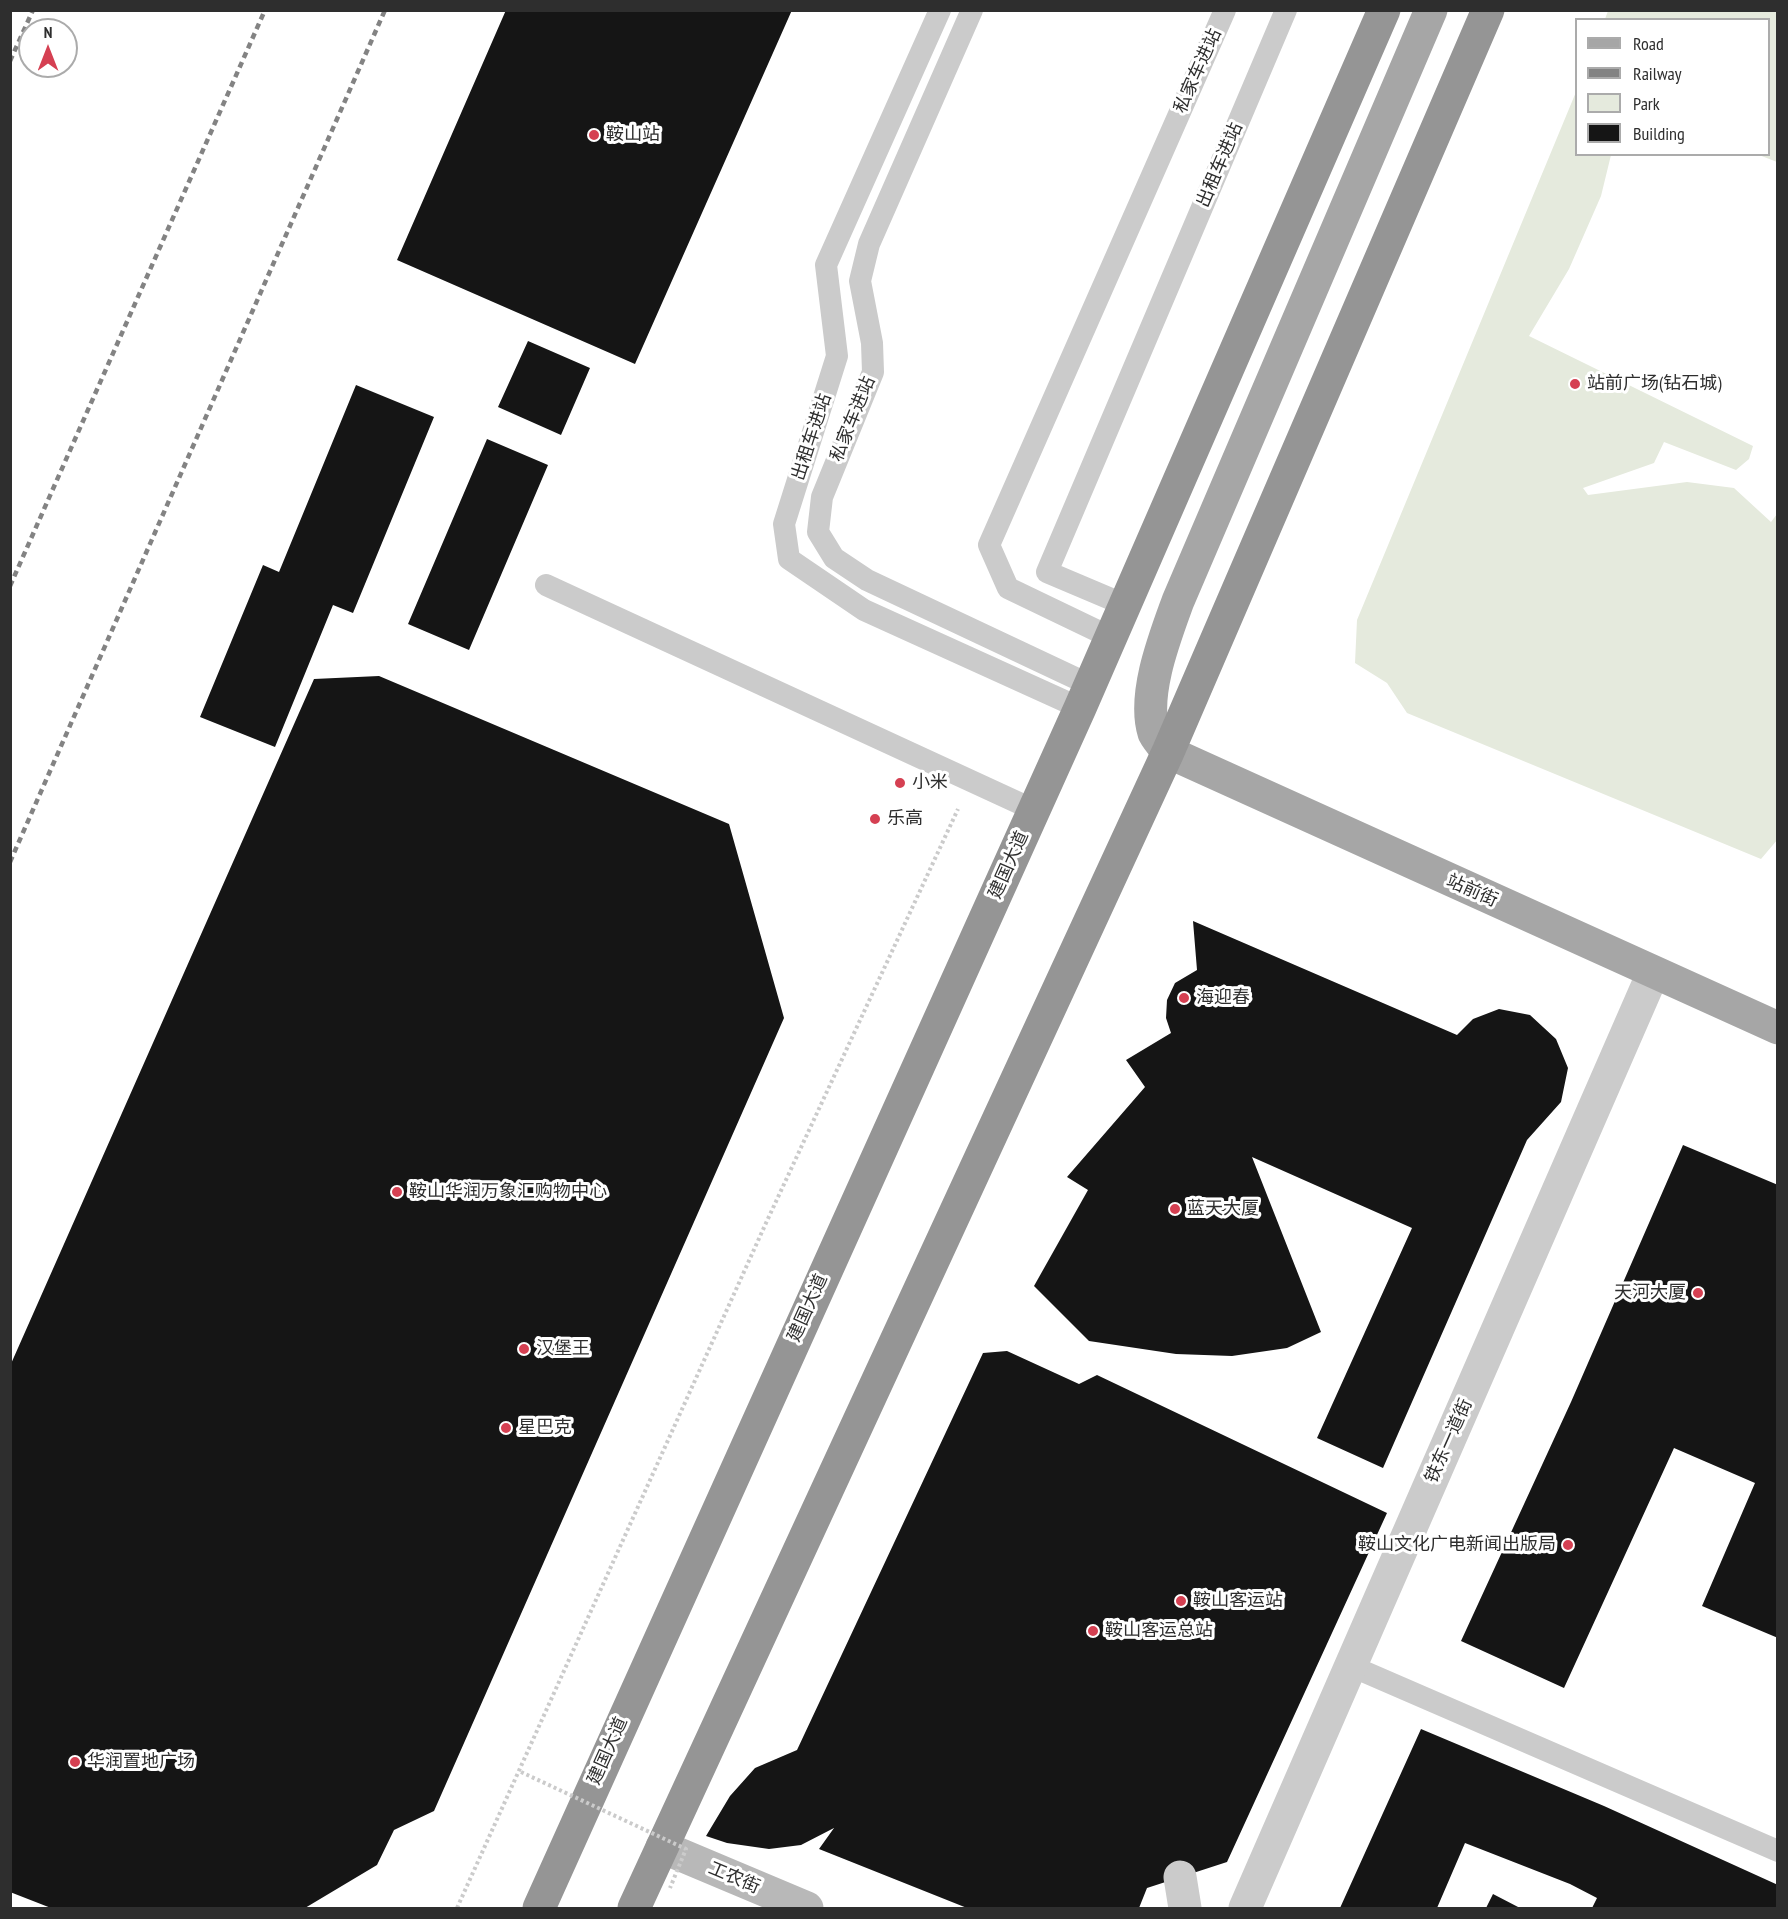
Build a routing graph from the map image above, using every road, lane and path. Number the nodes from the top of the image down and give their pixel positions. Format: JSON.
{"nodes":[{"id":1,"x":940,"y":10,"type":"edge"},
{"id":2,"x":972,"y":10,"type":"edge"},
{"id":3,"x":1225,"y":10,"type":"edge"},
{"id":4,"x":1286,"y":10,"type":"edge"},
{"id":5,"x":1384,"y":10,"type":"edge"},
{"id":6,"x":1431,"y":10,"type":"edge"},
{"id":7,"x":1488,"y":10,"type":"edge"},
{"id":8,"x":546,"y":585,"type":"dead end"},
{"id":9,"x":1125,"y":605,"type":"junction"},
{"id":10,"x":1110,"y":638,"type":"junction"},
{"id":11,"x":1085,"y":697,"type":"junction"},
{"id":12,"x":1168,"y":752,"type":"junction"},
{"id":13,"x":971,"y":782,"type":"junction"},
{"id":14,"x":1034,"y":810,"type":"junction"},
{"id":15,"x":1653,"y":973,"type":"junction"},
{"id":16,"x":1778,"y":1028,"type":"edge"},
{"id":17,"x":1351,"y":1666,"type":"junction"},
{"id":18,"x":520,"y":1772,"type":"junction"},
{"id":19,"x":1778,"y":1851,"type":"edge"},
{"id":20,"x":662,"y":1866,"type":"junction"},
{"id":21,"x":457,"y":1908,"type":"edge"},
{"id":22,"x":539,"y":1908,"type":"edge"},
{"id":23,"x":634,"y":1908,"type":"edge"},
{"id":24,"x":760,"y":1908,"type":"edge"},
{"id":25,"x":807,"y":1908,"type":"edge"},
{"id":26,"x":1245,"y":1908,"type":"edge"}],
"edges":[{"from":1,"to":11,"type":"lane","name":"出租车进站"},
{"from":2,"to":11,"type":"lane","name":"私家车进站"},
{"from":3,"to":10,"type":"lane","name":"私家车进站"},
{"from":4,"to":9,"type":"lane","name":"出租车进站"},
{"from":5,"to":9,"type":"highway","name":"建国大道"},
{"from":6,"to":12,"type":"main road"},
{"from":7,"to":12,"type":"highway"},
{"from":8,"to":13,"type":"lane"},
{"from":9,"to":10,"type":"highway","name":"建国大道"},
{"from":10,"to":11,"type":"highway","name":"建国大道"},
{"from":11,"to":14,"type":"highway","name":"建国大道"},
{"from":12,"to":15,"type":"main road","name":"站前街"},
{"from":12,"to":20,"type":"highway"},
{"from":13,"to":14,"type":"lane"},
{"from":13,"to":18,"type":"path"},
{"from":14,"to":22,"type":"highway","name":"建国大道"},
{"from":15,"to":16,"type":"main road","name":"站前街"},
{"from":15,"to":17,"type":"street","name":"铁东一道街"},
{"from":17,"to":19,"type":"lane"},
{"from":17,"to":26,"type":"street","name":"铁东一道街"},
{"from":18,"to":20,"type":"path","bridge":true},
{"from":18,"to":21,"type":"path"},
{"from":20,"to":23,"type":"highway"},
{"from":20,"to":24,"type":"street","name":"工农街"},
{"from":20,"to":25,"type":"street","name":"工农街"}]}
